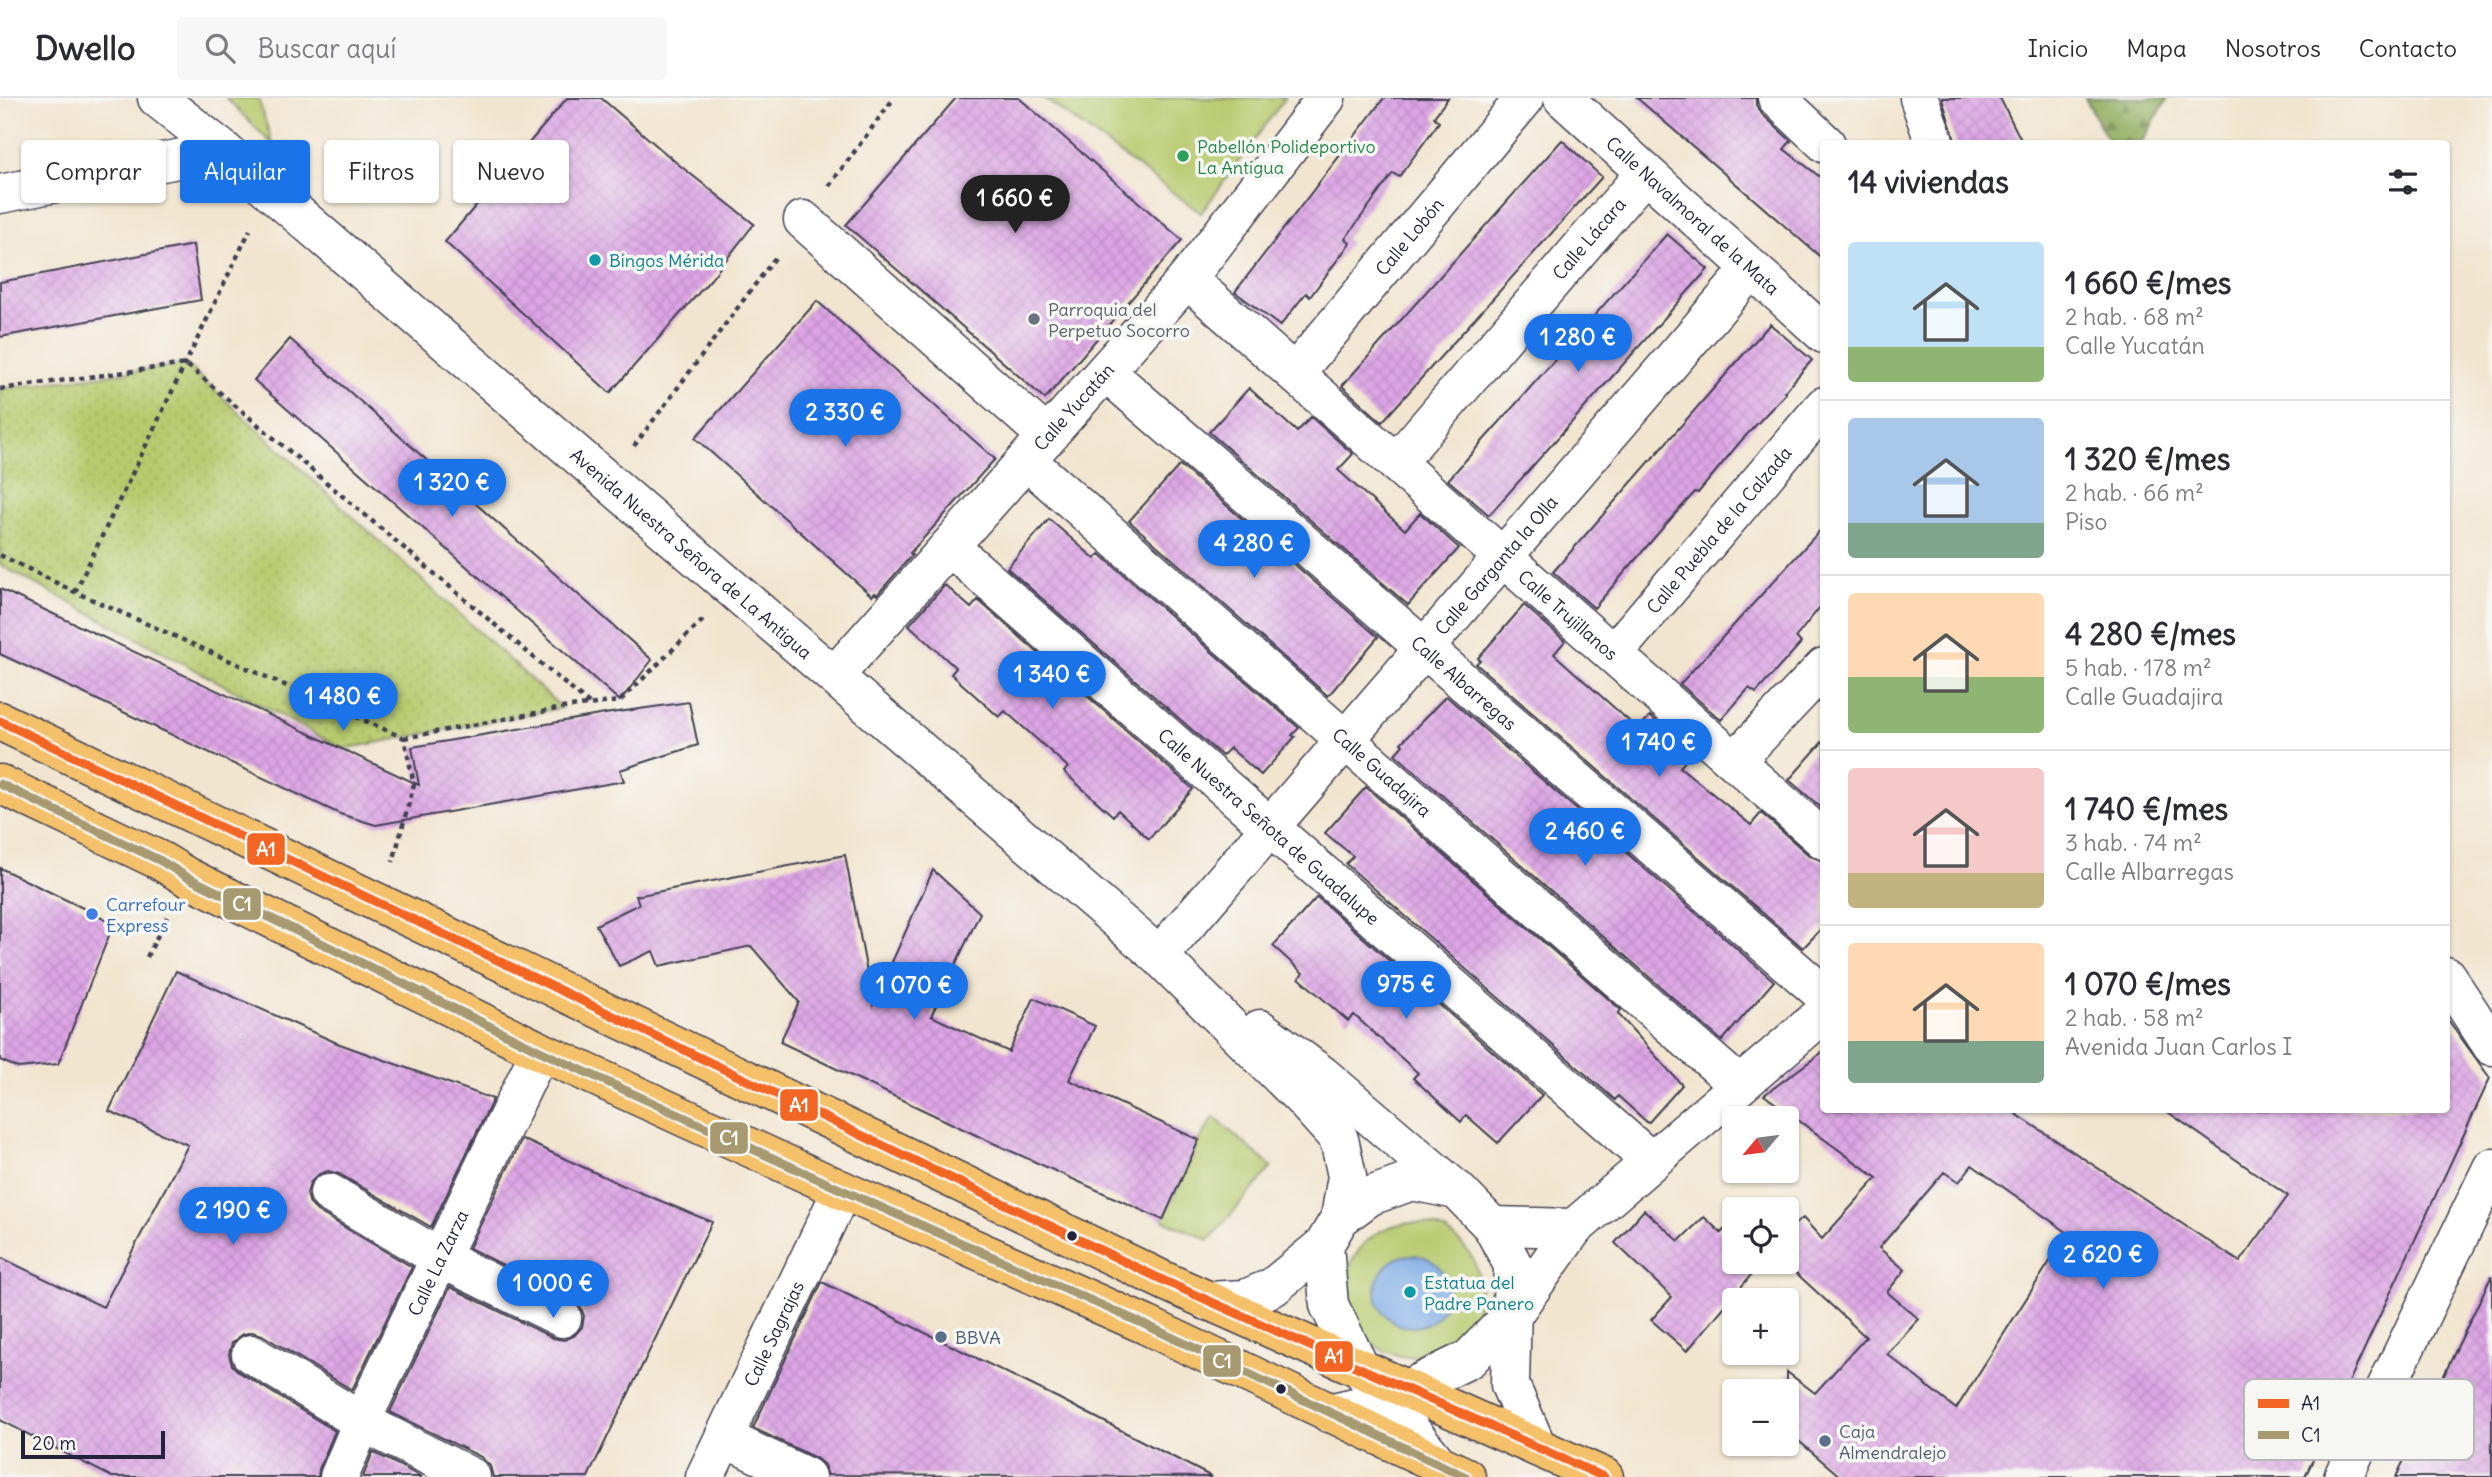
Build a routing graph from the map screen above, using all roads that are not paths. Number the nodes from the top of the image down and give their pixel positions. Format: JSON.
{"nodes":[{"id":1,"x":157,"y":98,"type":"edge"},
{"id":2,"x":201,"y":98,"type":"edge"},
{"id":3,"x":1326,"y":98,"type":"edge"},
{"id":4,"x":1525,"y":98,"type":"edge"},
{"id":5,"x":1563,"y":98,"type":"edge"},
{"id":6,"x":1777,"y":98,"type":"edge"},
{"id":7,"x":1919,"y":98,"type":"edge"},
{"id":8,"x":210,"y":140,"type":"edge"},
{"id":9,"x":219,"y":140,"type":"edge"},
{"id":10,"x":1821,"y":140,"type":"edge"},
{"id":11,"x":1935,"y":140,"type":"edge"},
{"id":12,"x":180,"y":158,"type":"edge"},
{"id":13,"x":1646,"y":173,"type":"junction"},
{"id":14,"x":0,"y":194,"type":"edge"},
{"id":15,"x":284,"y":203,"type":"edge"},
{"id":16,"x":803,"y":220,"type":"road end"},
{"id":17,"x":1751,"y":269,"type":"junction"},
{"id":18,"x":1187,"y":279,"type":"junction"},
{"id":19,"x":1820,"y":330,"type":"edge"},
{"id":20,"x":1106,"y":372,"type":"junction"},
{"id":21,"x":1295,"y":373,"type":"junction"},
{"id":22,"x":1820,"y":411,"type":"edge"},
{"id":23,"x":1037,"y":449,"type":"junction"},
{"id":24,"x":1396,"y":463,"type":"junction"},
{"id":25,"x":950,"y":547,"type":"junction"},
{"id":26,"x":1504,"y":557,"type":"junction"},
{"id":27,"x":1425,"y":648,"type":"junction"},
{"id":28,"x":1613,"y":654,"type":"junction"},
{"id":29,"x":1820,"y":671,"type":"edge"},
{"id":30,"x":835,"y":675,"type":"junction"},
{"id":31,"x":0,"y":721,"type":"edge"},
{"id":32,"x":1346,"y":740,"type":"junction"},
{"id":33,"x":1735,"y":761,"type":"junction"},
{"id":34,"x":0,"y":784,"type":"edge"},
{"id":35,"x":1270,"y":828,"type":"junction"},
{"id":36,"x":1820,"y":835,"type":"edge"},
{"id":37,"x":1159,"y":956,"type":"junction"},
{"id":38,"x":2450,"y":981,"type":"edge"},
{"id":39,"x":1820,"y":992,"type":"edge"},
{"id":40,"x":1820,"y":1016,"type":"edge"},
{"id":41,"x":2492,"y":1046,"type":"edge"},
{"id":42,"x":540,"y":1051,"type":"junction"},
{"id":43,"x":1739,"y":1085,"type":"junction"},
{"id":44,"x":1651,"y":1161,"type":"junction"},
{"id":45,"x":2492,"y":1168,"type":"edge"},
{"id":46,"x":842,"y":1190,"type":"junction"},
{"id":47,"x":1457,"y":1190,"type":"junction"},
{"id":48,"x":329,"y":1193,"type":"dead end"},
{"id":49,"x":1492,"y":1226,"type":"junction"},
{"id":50,"x":1574,"y":1228,"type":"junction"},
{"id":51,"x":1332,"y":1232,"type":"junction"},
{"id":52,"x":440,"y":1258,"type":"junction"},
{"id":53,"x":1207,"y":1301,"type":"junction"},
{"id":54,"x":1513,"y":1314,"type":"junction"},
{"id":55,"x":562,"y":1318,"type":"dead end"},
{"id":56,"x":251,"y":1354,"type":"dead end"},
{"id":57,"x":1360,"y":1368,"type":"junction"},
{"id":58,"x":2390,"y":1379,"type":"edge"},
{"id":59,"x":1395,"y":1394,"type":"junction"},
{"id":60,"x":1329,"y":1413,"type":"junction"},
{"id":61,"x":362,"y":1422,"type":"junction"},
{"id":62,"x":724,"y":1438,"type":"junction"},
{"id":63,"x":1537,"y":1447,"type":"junction"},
{"id":64,"x":2351,"y":1460,"type":"edge"},
{"id":65,"x":1452,"y":1471,"type":"edge"},
{"id":66,"x":339,"y":1477,"type":"edge"},
{"id":67,"x":471,"y":1477,"type":"edge"},
{"id":68,"x":705,"y":1477,"type":"edge"},
{"id":69,"x":806,"y":1477,"type":"edge"},
{"id":70,"x":1604,"y":1477,"type":"edge"},
{"id":71,"x":2343,"y":1477,"type":"edge"}],
"edges":[{"from":1,"to":8,"type":"street","name":"Avenida Nuestra Señora de La Antigua"},
{"from":2,"to":9,"type":"street","name":"Avenida Nuestra Señora de La Antigua"},
{"from":3,"to":18,"type":"street","name":"Calle Yucatán"},
{"from":4,"to":21,"type":"street","name":"Calle Lobón"},
{"from":5,"to":13,"type":"street","name":"Calle Navalmoral de la Mata"},
{"from":6,"to":10,"type":"street"},
{"from":7,"to":11,"type":"street"},
{"from":12,"to":14,"type":"street"},
{"from":13,"to":17,"type":"street","name":"Calle Navalmoral de la Mata"},
{"from":13,"to":24,"type":"street","name":"Calle Lácara"},
{"from":15,"to":30,"type":"street","name":"Avenida Nuestra Señora de La Antigua"},
{"from":16,"to":23,"type":"street","name":"Calle Guadajira"},
{"from":17,"to":19,"type":"street","name":"Calle Navalmoral de la Mata"},
{"from":17,"to":26,"type":"street","name":"Calle Garganta la Olla"},
{"from":18,"to":20,"type":"street","name":"Calle Yucatán"},
{"from":18,"to":21,"type":"street","name":"Calle Trujillanos"},
{"from":20,"to":23,"type":"street","name":"Calle Yucatán"},
{"from":20,"to":27,"type":"street","name":"Calle Albarregas"},
{"from":21,"to":24,"type":"street","name":"Calle Trujillanos"},
{"from":22,"to":28,"type":"street","name":"Calle Puebla de la Calzada"},
{"from":23,"to":25,"type":"street","name":"Calle Yucatán"},
{"from":23,"to":32,"type":"street","name":"Calle Guadajira"},
{"from":24,"to":26,"type":"street","name":"Calle Trujillanos"},
{"from":25,"to":30,"type":"street","name":"Calle Yucatán"},
{"from":25,"to":35,"type":"street","name":"Calle Nuestra Señota de Guadalupe"},
{"from":26,"to":27,"type":"street","name":"Calle Garganta la Olla"},
{"from":26,"to":28,"type":"street","name":"Calle Trujillanos"},
{"from":27,"to":32,"type":"street","name":"Calle Garganta la Olla"},
{"from":27,"to":39,"type":"street","name":"Calle Albarregas"},
{"from":28,"to":33,"type":"street","name":"Calle Trujillanos"},
{"from":29,"to":33,"type":"street"},
{"from":30,"to":37,"type":"street","name":"Avenida Nuestra Señora de La Antigua"},
{"from":31,"to":53,"type":"main road"},
{"from":32,"to":35,"type":"street","name":"Calle Garganta la Olla"},
{"from":32,"to":43,"type":"street","name":"Calle Guadajira"},
{"from":33,"to":36,"type":"street","name":"Calle Trujillanos"},
{"from":34,"to":42,"type":"main road"},
{"from":35,"to":37,"type":"street","name":"Calle Garganta la Olla"},
{"from":35,"to":44,"type":"street","name":"Calle Nuestra Señota de Guadalupe"},
{"from":37,"to":47,"type":"street","name":"Avenida Nuestra Señora de La Antigua"},
{"from":37,"to":51,"type":"street","name":"Avenida Nuestra Señora de La Antigua"},
{"from":38,"to":41,"type":"street"},
{"from":40,"to":43,"type":"street"},
{"from":42,"to":46,"type":"main road"},
{"from":42,"to":52,"type":"street","name":"Calle La Zarza"},
{"from":43,"to":44,"type":"street"},
{"from":44,"to":50,"type":"street"},
{"from":45,"to":58,"type":"street"},
{"from":46,"to":60,"type":"main road"},
{"from":46,"to":62,"type":"street","name":"Calle Sagrajas"},
{"from":47,"to":49,"type":"street"},
{"from":47,"to":51,"type":"street"},
{"from":48,"to":52,"type":"street"},
{"from":49,"to":50,"type":"street"},
{"from":49,"to":54,"type":"street"},
{"from":50,"to":54,"type":"street"},
{"from":51,"to":53,"type":"street"},
{"from":51,"to":57,"type":"street"},
{"from":52,"to":55,"type":"street"},
{"from":52,"to":61,"type":"street","name":"Calle La Zarza"},
{"from":53,"to":57,"type":"main road"},
{"from":54,"to":59,"type":"street"},
{"from":54,"to":63,"type":"street"},
{"from":56,"to":61,"type":"street"},
{"from":57,"to":59,"type":"main road"},
{"from":59,"to":60,"type":"street"},
{"from":59,"to":63,"type":"main road"},
{"from":59,"to":65,"type":"street"},
{"from":60,"to":65,"type":"main road"},
{"from":61,"to":66,"type":"street","name":"Calle La Zarza"},
{"from":61,"to":67,"type":"street"},
{"from":62,"to":68,"type":"street","name":"Calle Sagrajas"},
{"from":62,"to":69,"type":"street"},
{"from":63,"to":70,"type":"main road"},
{"from":64,"to":71,"type":"street"}]}
